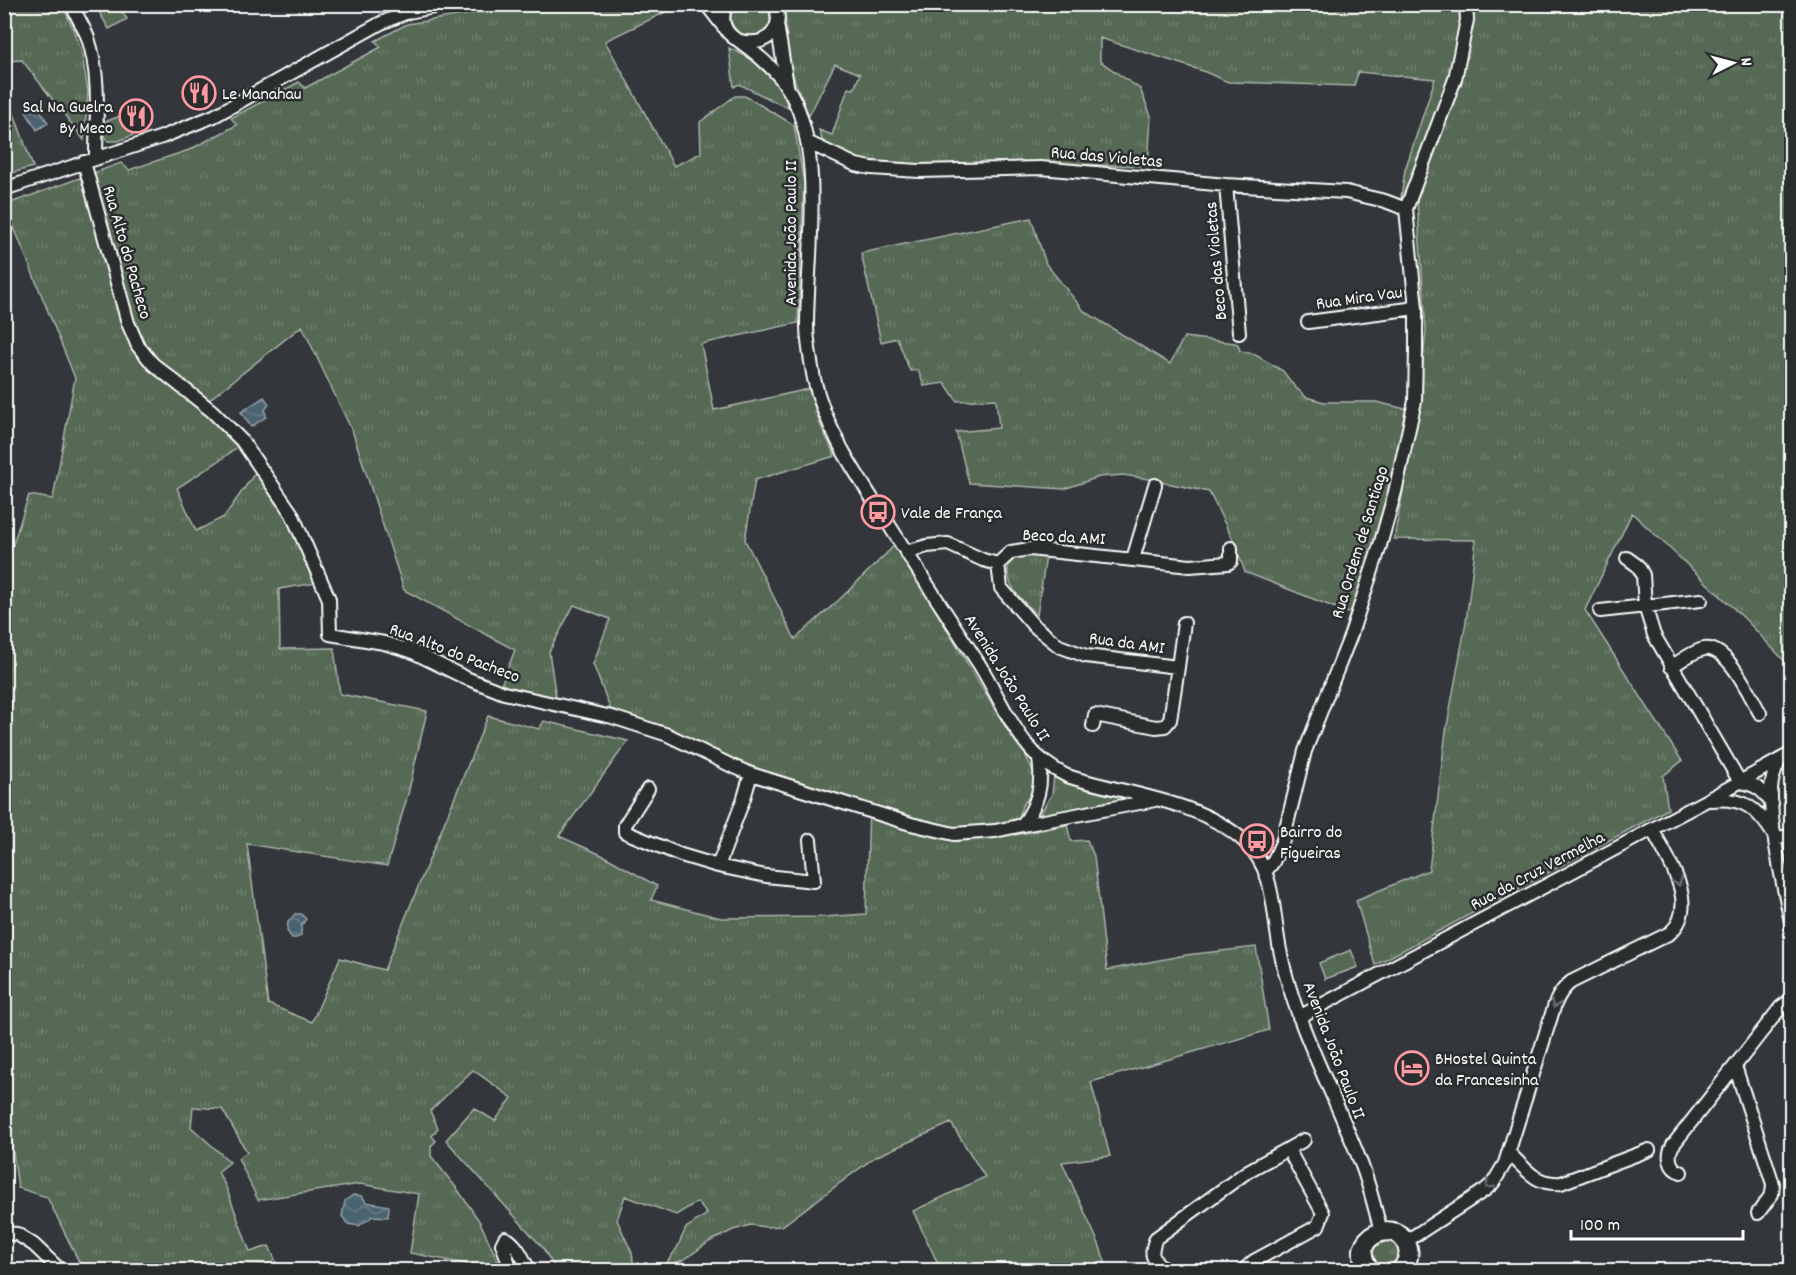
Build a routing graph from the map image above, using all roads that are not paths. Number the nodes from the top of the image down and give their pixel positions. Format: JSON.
{"nodes":[{"id":1,"x":72,"y":4,"type":"edge"},
{"id":2,"x":450,"y":4,"type":"edge"},
{"id":3,"x":706,"y":4,"type":"edge"},
{"id":4,"x":726,"y":4,"type":"edge"},
{"id":5,"x":775,"y":4,"type":"edge"},
{"id":6,"x":1467,"y":4,"type":"edge"},
{"id":7,"x":777,"y":24,"type":"junction"},
{"id":8,"x":727,"y":30,"type":"junction"},
{"id":9,"x":740,"y":41,"type":"junction"},
{"id":10,"x":787,"y":86,"type":"junction"},
{"id":11,"x":807,"y":142,"type":"junction"},
{"id":12,"x":90,"y":160,"type":"junction"},
{"id":13,"x":1226,"y":185,"type":"junction"},
{"id":14,"x":4,"y":189,"type":"edge"},
{"id":15,"x":1406,"y":208,"type":"junction"},
{"id":16,"x":1416,"y":308,"type":"junction"},
{"id":17,"x":1308,"y":322,"type":"dead end"},
{"id":18,"x":1239,"y":333,"type":"dead end"},
{"id":19,"x":1155,"y":485,"type":"dead end"},
{"id":20,"x":1231,"y":548,"type":"dead end"},
{"id":21,"x":906,"y":552,"type":"junction"},
{"id":22,"x":1628,"y":558,"type":"dead end"},
{"id":23,"x":1133,"y":559,"type":"junction"},
{"id":24,"x":998,"y":564,"type":"junction"},
{"id":25,"x":1701,"y":600,"type":"dead end"},
{"id":26,"x":1645,"y":606,"type":"junction"},
{"id":27,"x":1600,"y":611,"type":"dead end"},
{"id":28,"x":1184,"y":623,"type":"dead end"},
{"id":29,"x":1178,"y":667,"type":"junction"},
{"id":30,"x":1671,"y":667,"type":"junction"},
{"id":31,"x":1760,"y":713,"type":"dead end"},
{"id":32,"x":1093,"y":726,"type":"dead end"},
{"id":33,"x":1791,"y":753,"type":"edge"},
{"id":34,"x":1039,"y":759,"type":"junction"},
{"id":35,"x":1780,"y":760,"type":"junction"},
{"id":36,"x":751,"y":774,"type":"junction"},
{"id":37,"x":1748,"y":780,"type":"junction"},
{"id":38,"x":648,"y":789,"type":"dead end"},
{"id":39,"x":1156,"y":800,"type":"junction"},
{"id":40,"x":1707,"y":800,"type":"junction"},
{"id":41,"x":1772,"y":804,"type":"junction"},
{"id":42,"x":1753,"y":808,"type":"junction"},
{"id":43,"x":1023,"y":825,"type":"junction"},
{"id":44,"x":1652,"y":829,"type":"junction"},
{"id":45,"x":1791,"y":836,"type":"edge"},
{"id":46,"x":1775,"y":838,"type":"junction"},
{"id":47,"x":810,"y":840,"type":"dead end"},
{"id":48,"x":718,"y":866,"type":"junction"},
{"id":49,"x":1266,"y":871,"type":"junction"},
{"id":50,"x":1791,"y":928,"type":"edge"},
{"id":51,"x":1791,"y":999,"type":"edge"},
{"id":52,"x":1299,"y":1017,"type":"junction"},
{"id":53,"x":1735,"y":1066,"type":"junction"},
{"id":54,"x":1304,"y":1140,"type":"dead end"},
{"id":55,"x":1288,"y":1149,"type":"junction"},
{"id":56,"x":1649,"y":1150,"type":"dead end"},
{"id":57,"x":1509,"y":1153,"type":"junction"},
{"id":58,"x":1681,"y":1172,"type":"dead end"},
{"id":59,"x":1758,"y":1213,"type":"dead end"},
{"id":60,"x":1381,"y":1231,"type":"junction"},
{"id":61,"x":4,"y":1233,"type":"edge"},
{"id":62,"x":1405,"y":1242,"type":"junction"},
{"id":63,"x":1364,"y":1269,"type":"edge"},
{"id":64,"x":60,"y":1270,"type":"edge"},
{"id":65,"x":511,"y":1270,"type":"edge"},
{"id":66,"x":529,"y":1270,"type":"edge"},
{"id":67,"x":1165,"y":1270,"type":"edge"},
{"id":68,"x":1244,"y":1270,"type":"edge"},
{"id":69,"x":1401,"y":1270,"type":"edge"}],
"edges":[{"from":1,"to":12,"type":"street"},
{"from":2,"to":12,"type":"street"},
{"from":3,"to":8,"type":"street"},
{"from":4,"to":8,"type":"street"},
{"from":5,"to":7,"type":"street"},
{"from":6,"to":15,"type":"street"},
{"from":7,"to":9,"type":"street"},
{"from":7,"to":10,"type":"street"},
{"from":8,"to":9,"type":"street"},
{"from":9,"to":10,"type":"street"},
{"from":10,"to":11,"type":"street","name":"Avenida João Paulo II"},
{"from":11,"to":13,"type":"street","name":"Rua das Violetas"},
{"from":11,"to":21,"type":"street","name":"Avenida João Paulo II"},
{"from":12,"to":14,"type":"street"},
{"from":12,"to":36,"type":"street","name":"Rua Alto do Pacheco"},
{"from":13,"to":15,"type":"street","name":"Rua das Violetas"},
{"from":13,"to":18,"type":"street","name":"Beco das Violetas"},
{"from":15,"to":16,"type":"street","name":"Rua Ordem de Santiago"},
{"from":16,"to":17,"type":"street","name":"Rua Mira Vau"},
{"from":16,"to":49,"type":"street","name":"Rua Ordem de Santiago"},
{"from":19,"to":23,"type":"street"},
{"from":20,"to":23,"type":"street","name":"Beco da AMI"},
{"from":21,"to":24,"type":"street"},
{"from":21,"to":34,"type":"street","name":"Avenida João Paulo II"},
{"from":22,"to":26,"type":"street"},
{"from":23,"to":24,"type":"street","name":"Beco da AMI"},
{"from":24,"to":29,"type":"street","name":"Rua da AMI"},
{"from":25,"to":26,"type":"street"},
{"from":26,"to":27,"type":"street"},
{"from":26,"to":30,"type":"street"},
{"from":28,"to":29,"type":"street","name":"Rua da AMI"},
{"from":29,"to":32,"type":"street","name":"Rua da AMI"},
{"from":30,"to":31,"type":"street"},
{"from":30,"to":37,"type":"street"},
{"from":33,"to":35,"type":"street","name":"Rua da Cruz Vermelha"},
{"from":34,"to":39,"type":"street","name":"Avenida João Paulo II"},
{"from":34,"to":43,"type":"street"},
{"from":35,"to":37,"type":"street","name":"Rua da Cruz Vermelha"},
{"from":35,"to":41,"type":"street"},
{"from":36,"to":43,"type":"street","name":"Rua Alto do Pacheco"},
{"from":36,"to":48,"type":"street"},
{"from":37,"to":40,"type":"street","name":"Rua da Cruz Vermelha"},
{"from":37,"to":41,"type":"street"},
{"from":37,"to":42,"type":"street"},
{"from":38,"to":48,"type":"street"},
{"from":39,"to":43,"type":"street","name":"Rua Alto do Pacheco"},
{"from":39,"to":49,"type":"street","name":"Avenida João Paulo II"},
{"from":40,"to":42,"type":"street"},
{"from":40,"to":44,"type":"street","name":"Rua da Cruz Vermelha"},
{"from":41,"to":46,"type":"street"},
{"from":42,"to":46,"type":"street"},
{"from":44,"to":52,"type":"street","name":"Rua da Cruz Vermelha"},
{"from":44,"to":57,"type":"street","one_way":true},
{"from":45,"to":46,"type":"street"},
{"from":46,"to":50,"type":"street"},
{"from":47,"to":48,"type":"street"},
{"from":49,"to":52,"type":"street","name":"Avenida João Paulo II"},
{"from":51,"to":53,"type":"street"},
{"from":52,"to":60,"type":"street","name":"Avenida João Paulo II"},
{"from":53,"to":58,"type":"street"},
{"from":53,"to":59,"type":"street"},
{"from":54,"to":55,"type":"street"},
{"from":55,"to":67,"type":"street"},
{"from":55,"to":68,"type":"street"},
{"from":56,"to":57,"type":"street"},
{"from":57,"to":62,"type":"street","one_way":true},
{"from":60,"to":62,"type":"street"},
{"from":60,"to":63,"type":"street"},
{"from":61,"to":64,"type":"street"},
{"from":62,"to":69,"type":"street"},
{"from":65,"to":66,"type":"street"}]}
